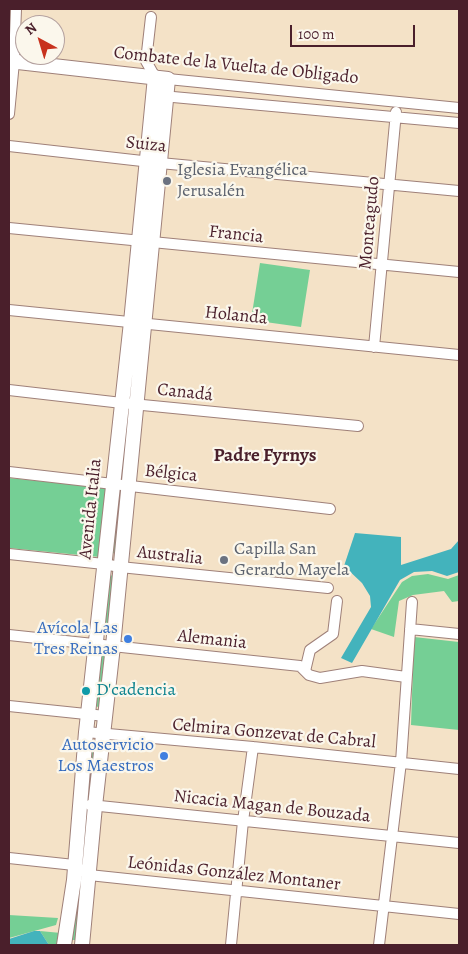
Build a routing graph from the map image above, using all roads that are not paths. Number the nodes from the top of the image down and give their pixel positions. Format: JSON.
{"nodes":[{"id":1,"x":16,"y":9,"type":"edge"},
{"id":2,"x":151,"y":17,"type":"dead end"},
{"id":3,"x":11,"y":61,"type":"edge"},
{"id":4,"x":161,"y":78,"type":"junction"},
{"id":5,"x":11,"y":82,"type":"edge"},
{"id":6,"x":160,"y":95,"type":"junction"},
{"id":7,"x":397,"y":102,"type":"junction"},
{"id":8,"x":459,"y":108,"type":"edge"},
{"id":9,"x":9,"y":114,"type":"edge"},
{"id":10,"x":396,"y":117,"type":"junction"},
{"id":11,"x":459,"y":124,"type":"edge"},
{"id":12,"x":9,"y":146,"type":"edge"},
{"id":13,"x":154,"y":162,"type":"junction"},
{"id":14,"x":390,"y":184,"type":"junction"},
{"id":15,"x":459,"y":191,"type":"edge"},
{"id":16,"x":9,"y":228,"type":"edge"},
{"id":17,"x":145,"y":242,"type":"junction"},
{"id":18,"x":382,"y":265,"type":"junction"},
{"id":19,"x":459,"y":272,"type":"edge"},
{"id":20,"x":9,"y":310,"type":"edge"},
{"id":21,"x":131,"y":322,"type":"junction"},
{"id":22,"x":145,"y":323,"type":"junction"},
{"id":23,"x":374,"y":347,"type":"junction"},
{"id":24,"x":459,"y":355,"type":"edge"},
{"id":25,"x":9,"y":390,"type":"edge"},
{"id":26,"x":122,"y":403,"type":"junction"},
{"id":27,"x":136,"y":404,"type":"junction"},
{"id":28,"x":358,"y":426,"type":"dead end"},
{"id":29,"x":9,"y":472,"type":"edge"},
{"id":30,"x":112,"y":484,"type":"junction"},
{"id":31,"x":128,"y":486,"type":"junction"},
{"id":32,"x":330,"y":509,"type":"dead end"},
{"id":33,"x":9,"y":554,"type":"edge"},
{"id":34,"x":104,"y":564,"type":"junction"},
{"id":35,"x":120,"y":567,"type":"junction"},
{"id":36,"x":328,"y":588,"type":"dead end"},
{"id":37,"x":337,"y":601,"type":"dead end"},
{"id":38,"x":412,"y":602,"type":"dead end"},
{"id":39,"x":410,"y":629,"type":"junction"},
{"id":40,"x":459,"y":634,"type":"edge"},
{"id":41,"x":9,"y":635,"type":"edge"},
{"id":42,"x":95,"y":645,"type":"junction"},
{"id":43,"x":113,"y":646,"type":"junction"},
{"id":44,"x":305,"y":671,"type":"junction"},
{"id":45,"x":406,"y":677,"type":"junction"},
{"id":46,"x":9,"y":706,"type":"edge"},
{"id":47,"x":88,"y":714,"type":"junction"},
{"id":48,"x":105,"y":716,"type":"junction"},
{"id":49,"x":86,"y":732,"type":"junction"},
{"id":50,"x":103,"y":734,"type":"junction"},
{"id":51,"x":253,"y":747,"type":"junction"},
{"id":52,"x":401,"y":762,"type":"junction"},
{"id":53,"x":459,"y":769,"type":"edge"},
{"id":54,"x":88,"y":805,"type":"junction"},
{"id":55,"x":243,"y":821,"type":"junction"},
{"id":56,"x":391,"y":836,"type":"junction"},
{"id":57,"x":459,"y":843,"type":"edge"},
{"id":58,"x":9,"y":858,"type":"edge"},
{"id":59,"x":74,"y":866,"type":"junction"},
{"id":60,"x":88,"y":875,"type":"junction"},
{"id":61,"x":237,"y":890,"type":"junction"},
{"id":62,"x":384,"y":906,"type":"junction"},
{"id":63,"x":459,"y":914,"type":"edge"},
{"id":64,"x":64,"y":945,"type":"edge"},
{"id":65,"x":82,"y":945,"type":"edge"},
{"id":66,"x":231,"y":945,"type":"edge"},
{"id":67,"x":379,"y":945,"type":"edge"}],
"edges":[{"from":1,"to":3,"type":"street"},
{"from":2,"to":4,"type":"street"},
{"from":3,"to":4,"type":"main road","name":"Combate de la Vuelta de Obligado"},
{"from":3,"to":5,"type":"street"},
{"from":4,"to":6,"type":"main road","name":"Avenida Italia"},
{"from":4,"to":7,"type":"street","name":"Combate de la Vuelta de Obligado"},
{"from":5,"to":9,"type":"street"},
{"from":6,"to":10,"type":"street"},
{"from":6,"to":13,"type":"main road","name":"Avenida Italia"},
{"from":7,"to":8,"type":"street","name":"Combate de la Vuelta de Obligado"},
{"from":7,"to":10,"type":"street","name":"Monteagudo"},
{"from":10,"to":11,"type":"street"},
{"from":10,"to":14,"type":"street","name":"Monteagudo"},
{"from":12,"to":13,"type":"street","name":"Suiza"},
{"from":13,"to":14,"type":"street","name":"Suiza"},
{"from":13,"to":17,"type":"main road","name":"Avenida Italia"},
{"from":14,"to":15,"type":"street","name":"Suiza"},
{"from":14,"to":18,"type":"street","name":"Monteagudo"},
{"from":16,"to":17,"type":"street","name":"Francia"},
{"from":17,"to":18,"type":"street","name":"Francia"},
{"from":17,"to":21,"type":"main road","name":"Avenida Italia"},
{"from":17,"to":22,"type":"main road","name":"Avenida Italia"},
{"from":18,"to":19,"type":"street","name":"Francia"},
{"from":18,"to":23,"type":"street","name":"Monteagudo"},
{"from":20,"to":21,"type":"street","name":"Holanda"},
{"from":21,"to":22,"type":"street","name":"Holanda"},
{"from":21,"to":26,"type":"main road","name":"Avenida Italia"},
{"from":22,"to":23,"type":"street","name":"Holanda"},
{"from":22,"to":27,"type":"main road","name":"Avenida Italia"},
{"from":23,"to":24,"type":"street","name":"Holanda"},
{"from":25,"to":26,"type":"street","name":"Canadá"},
{"from":26,"to":27,"type":"street","name":"Canadá"},
{"from":26,"to":30,"type":"main road","name":"Avenida Italia"},
{"from":27,"to":28,"type":"street","name":"Canadá"},
{"from":27,"to":31,"type":"main road","name":"Avenida Italia"},
{"from":29,"to":30,"type":"street","name":"Bélgica"},
{"from":30,"to":31,"type":"street","name":"Bélgica"},
{"from":30,"to":34,"type":"main road","name":"Avenida Italia"},
{"from":31,"to":32,"type":"street","name":"Bélgica"},
{"from":31,"to":35,"type":"main road","name":"Avenida Italia"},
{"from":33,"to":34,"type":"street","name":"Australia"},
{"from":34,"to":35,"type":"street","name":"Australia"},
{"from":34,"to":42,"type":"main road","name":"Avenida Italia"},
{"from":35,"to":36,"type":"street","name":"Australia"},
{"from":35,"to":43,"type":"main road","name":"Avenida Italia"},
{"from":37,"to":44,"type":"street"},
{"from":38,"to":39,"type":"street"},
{"from":39,"to":40,"type":"street"},
{"from":39,"to":45,"type":"street"},
{"from":41,"to":42,"type":"street","name":"Alemania"},
{"from":42,"to":43,"type":"street","name":"Alemania"},
{"from":42,"to":47,"type":"main road","name":"Avenida Italia"},
{"from":43,"to":44,"type":"street","name":"Alemania"},
{"from":43,"to":48,"type":"main road","name":"Avenida Italia"},
{"from":44,"to":45,"type":"street","name":"Alemania"},
{"from":45,"to":52,"type":"street"},
{"from":46,"to":47,"type":"street"},
{"from":47,"to":48,"type":"street"},
{"from":47,"to":49,"type":"main road","name":"Avenida Italia"},
{"from":48,"to":50,"type":"main road","name":"Avenida Italia"},
{"from":49,"to":50,"type":"street","name":"Celmira Gonzevat de Cabral"},
{"from":49,"to":54,"type":"main road","name":"Avenida Italia"},
{"from":50,"to":51,"type":"street","name":"Celmira Gonzevat de Cabral"},
{"from":50,"to":54,"type":"main road","name":"Avenida Italia"},
{"from":51,"to":52,"type":"street","name":"Celmira Gonzevat de Cabral"},
{"from":51,"to":55,"type":"street"},
{"from":52,"to":53,"type":"street","name":"Celmira Gonzevat de Cabral"},
{"from":52,"to":56,"type":"street"},
{"from":54,"to":55,"type":"street","name":"Nicacia Magan de Bouzada"},
{"from":54,"to":59,"type":"main road","name":"Avenida Italia"},
{"from":54,"to":60,"type":"main road","name":"Avenida Italia"},
{"from":55,"to":56,"type":"street","name":"Nicacia Magan de Bouzada"},
{"from":55,"to":61,"type":"street"},
{"from":56,"to":57,"type":"street","name":"Nicacia Magan de Bouzada"},
{"from":56,"to":62,"type":"street"},
{"from":58,"to":59,"type":"street","name":"Leónidas González Montaner"},
{"from":59,"to":60,"type":"street","name":"Leónidas González Montaner"},
{"from":59,"to":64,"type":"main road","name":"Avenida Italia"},
{"from":60,"to":61,"type":"street","name":"Leónidas González Montaner"},
{"from":60,"to":65,"type":"main road","name":"Avenida Italia"},
{"from":61,"to":62,"type":"street","name":"Leónidas González Montaner"},
{"from":61,"to":66,"type":"street"},
{"from":62,"to":63,"type":"street","name":"Leónidas González Montaner"},
{"from":62,"to":67,"type":"street"}]}
